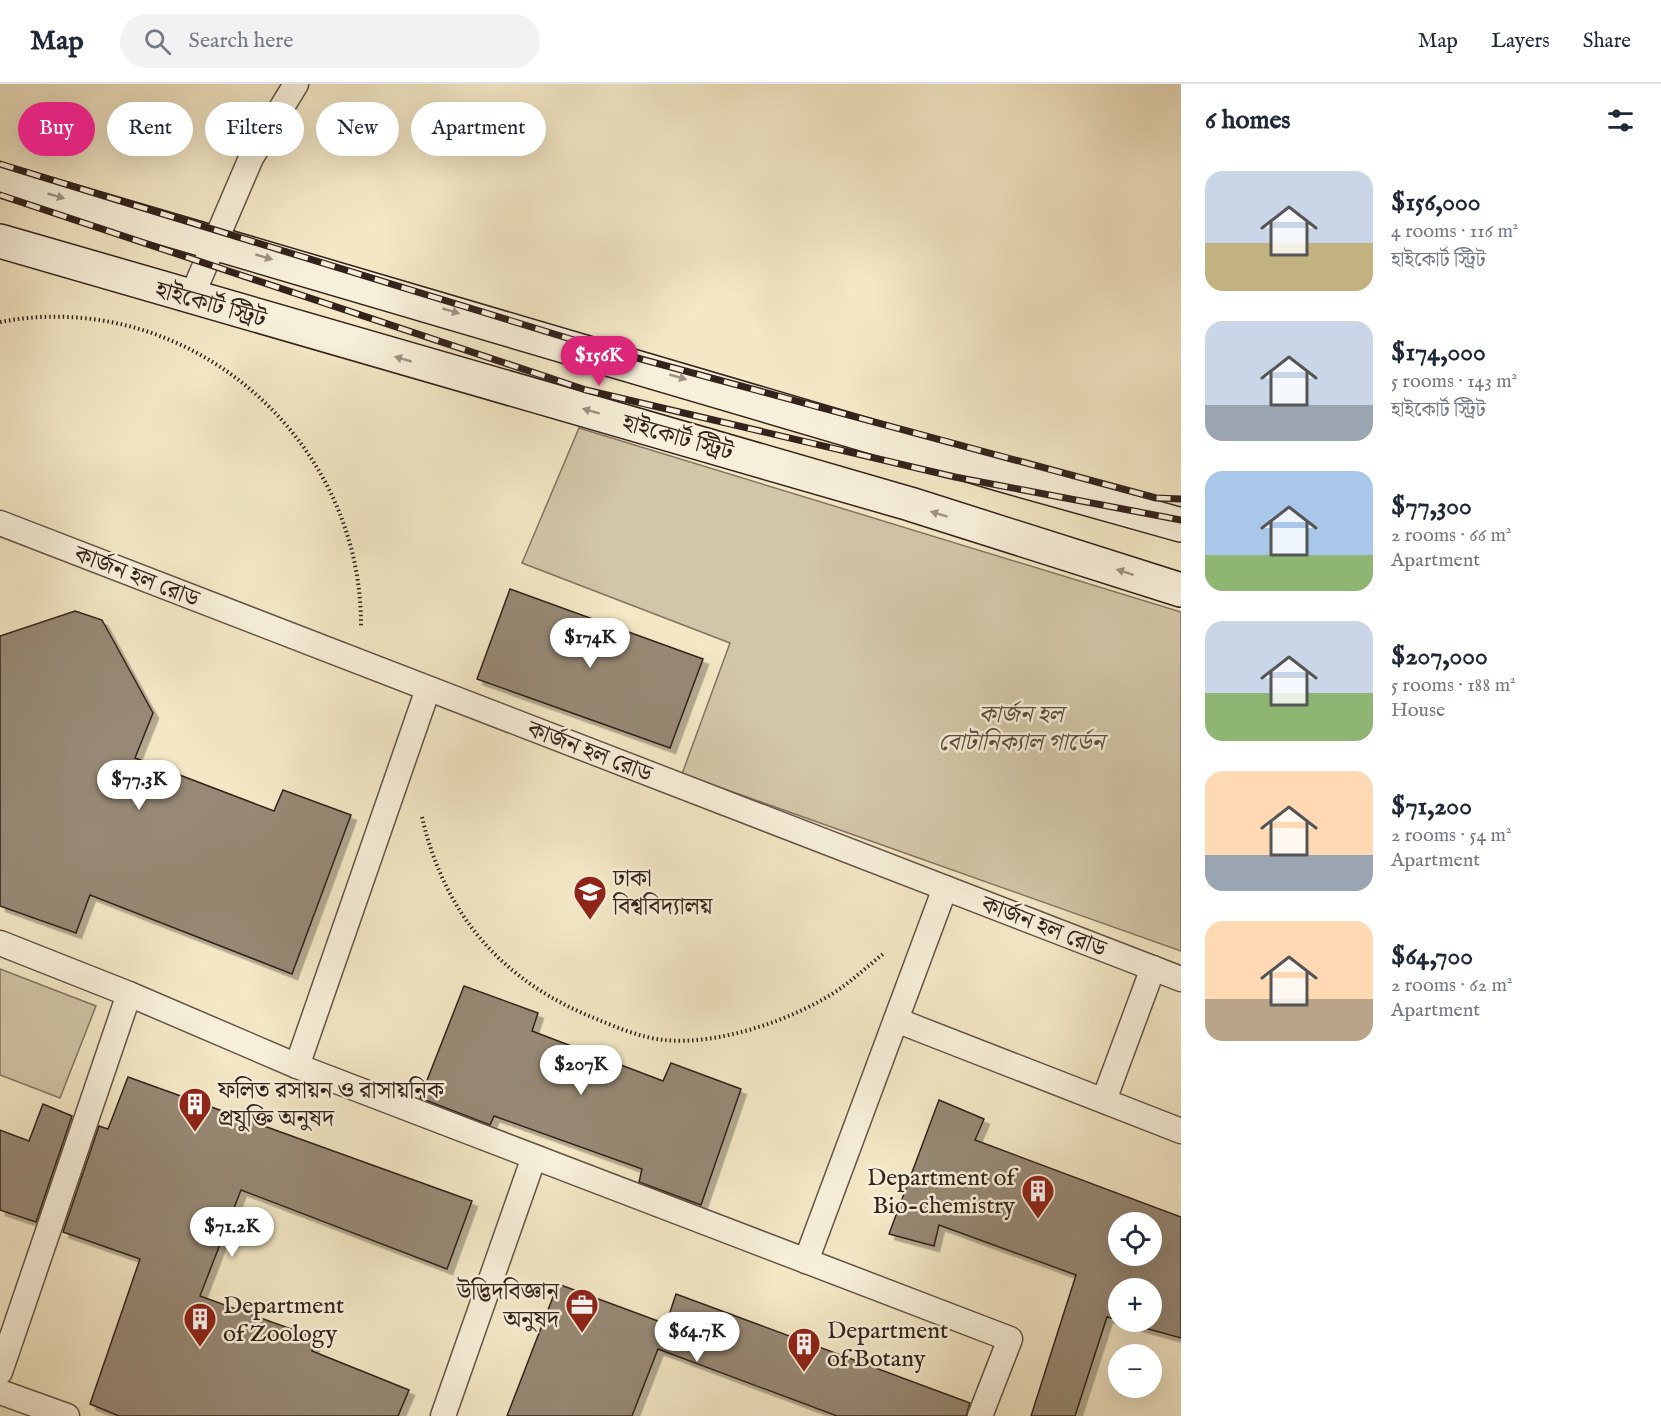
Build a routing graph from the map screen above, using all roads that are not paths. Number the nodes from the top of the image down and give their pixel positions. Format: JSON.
{"nodes":[{"id":1,"x":296,"y":84,"type":"edge"},
{"id":2,"x":0,"y":180,"type":"edge"},
{"id":3,"x":0,"y":241,"type":"edge"},
{"id":4,"x":214,"y":242,"type":"junction"},
{"id":5,"x":191,"y":298,"type":"junction"},
{"id":6,"x":1172,"y":519,"type":"edge"},
{"id":7,"x":0,"y":523,"type":"edge"},
{"id":8,"x":1181,"y":590,"type":"edge"},
{"id":9,"x":428,"y":689,"type":"junction"},
{"id":10,"x":945,"y":888,"type":"junction"},
{"id":11,"x":0,"y":943,"type":"edge"},
{"id":12,"x":1153,"y":968,"type":"junction"},
{"id":13,"x":1181,"y":979,"type":"edge"},
{"id":14,"x":129,"y":994,"type":"junction"},
{"id":15,"x":896,"y":1020,"type":"junction"},
{"id":16,"x":297,"y":1066,"type":"junction"},
{"id":17,"x":1104,"y":1100,"type":"junction"},
{"id":18,"x":1181,"y":1131,"type":"edge"},
{"id":19,"x":534,"y":1157,"type":"junction"},
{"id":20,"x":806,"y":1261,"type":"junction"},
{"id":21,"x":0,"y":1372,"type":"edge"},
{"id":22,"x":0,"y":1392,"type":"edge"},
{"id":23,"x":67,"y":1416,"type":"edge"},
{"id":24,"x":443,"y":1416,"type":"edge"},
{"id":25,"x":980,"y":1416,"type":"edge"}],
"edges":[{"from":1,"to":4,"type":"lane"},
{"from":2,"to":4,"type":"main road","one_way":true},
{"from":3,"to":5,"type":"main road","name":"হাইকোর্ট স্ট্রিট"},
{"from":4,"to":5,"type":"lane"},
{"from":4,"to":6,"type":"main road","one_way":true},
{"from":8,"to":5,"type":"main road","name":"হাইকোর্ট স্ট্রিট","one_way":true},
{"from":7,"to":9,"type":"lane","name":"কার্জন হল রোড"},
{"from":9,"to":10,"type":"lane","name":"কার্জন হল রোড"},
{"from":9,"to":16,"type":"lane"},
{"from":10,"to":12,"type":"lane","name":"কার্জন হল রোড"},
{"from":10,"to":15,"type":"lane"},
{"from":11,"to":14,"type":"lane"},
{"from":12,"to":13,"type":"lane","name":"কার্জন হল রোড"},
{"from":12,"to":17,"type":"lane"},
{"from":14,"to":16,"type":"lane"},
{"from":14,"to":21,"type":"lane"},
{"from":15,"to":17,"type":"lane"},
{"from":15,"to":20,"type":"lane"},
{"from":16,"to":19,"type":"lane"},
{"from":17,"to":18,"type":"lane"},
{"from":19,"to":20,"type":"lane"},
{"from":19,"to":24,"type":"lane"},
{"from":20,"to":25,"type":"lane"},
{"from":22,"to":23,"type":"lane"}]}
